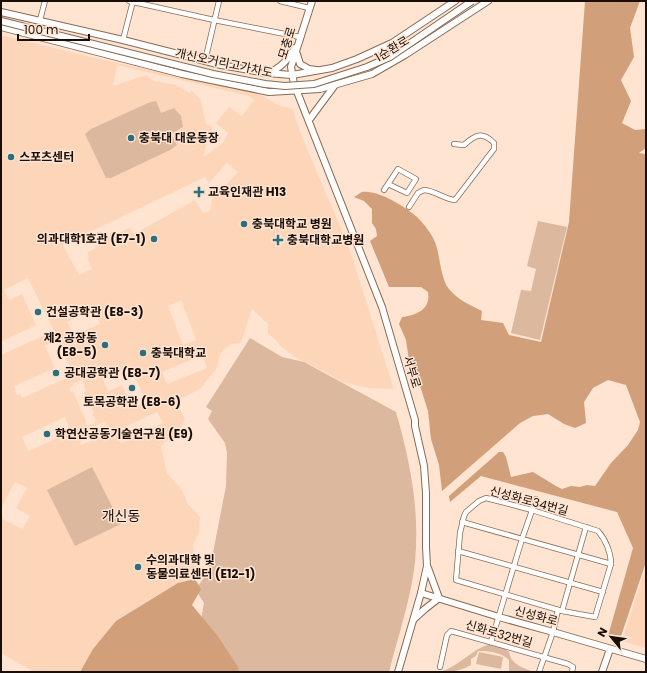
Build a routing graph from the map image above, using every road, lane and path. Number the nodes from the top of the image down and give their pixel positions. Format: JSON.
{"nodes":[{"id":1,"x":45,"y":1,"type":"edge"},
{"id":2,"x":132,"y":1,"type":"edge"},
{"id":3,"x":220,"y":1,"type":"edge"},
{"id":4,"x":280,"y":1,"type":"edge"},
{"id":5,"x":312,"y":1,"type":"edge"},
{"id":6,"x":454,"y":1,"type":"edge"},
{"id":7,"x":472,"y":1,"type":"edge"},
{"id":8,"x":488,"y":1,"type":"edge"},
{"id":9,"x":309,"y":8,"type":"junction"},
{"id":10,"x":1,"y":12,"type":"edge"},
{"id":11,"x":40,"y":20,"type":"junction"},
{"id":12,"x":214,"y":20,"type":"junction"},
{"id":13,"x":1,"y":21,"type":"edge"},
{"id":14,"x":1,"y":27,"type":"edge"},
{"id":15,"x":300,"y":37,"type":"junction"},
{"id":16,"x":123,"y":40,"type":"junction"},
{"id":17,"x":296,"y":51,"type":"junction"},
{"id":18,"x":206,"y":61,"type":"junction"},
{"id":19,"x":320,"y":70,"type":"junction"},
{"id":20,"x":266,"y":73,"type":"junction"},
{"id":21,"x":292,"y":75,"type":"junction"},
{"id":22,"x":335,"y":85,"type":"junction"},
{"id":23,"x":297,"y":91,"type":"junction"},
{"id":24,"x":309,"y":120,"type":"junction"},
{"id":25,"x":454,"y":144,"type":"dead end"},
{"id":26,"x":388,"y":184,"type":"junction"},
{"id":27,"x":384,"y":190,"type":"dead end"},
{"id":28,"x":409,"y":207,"type":"dead end"},
{"id":29,"x":536,"y":499,"type":"dead end"},
{"id":30,"x":532,"y":510,"type":"junction"},
{"id":31,"x":462,"y":522,"type":"junction"},
{"id":32,"x":586,"y":527,"type":"junction"},
{"id":33,"x":522,"y":539,"type":"junction"},
{"id":34,"x":458,"y":551,"type":"junction"},
{"id":35,"x":578,"y":555,"type":"junction"},
{"id":36,"x":611,"y":564,"type":"junction"},
{"id":37,"x":427,"y":566,"type":"junction"},
{"id":38,"x":514,"y":567,"type":"junction"},
{"id":39,"x":570,"y":583,"type":"junction"},
{"id":40,"x":603,"y":592,"type":"junction"},
{"id":41,"x":421,"y":593,"type":"junction"},
{"id":42,"x":506,"y":594,"type":"junction"},
{"id":43,"x":439,"y":598,"type":"junction"},
{"id":44,"x":560,"y":610,"type":"junction"},
{"id":45,"x":499,"y":618,"type":"junction"},
{"id":46,"x":413,"y":620,"type":"junction"},
{"id":47,"x":553,"y":632,"type":"junction"},
{"id":48,"x":491,"y":642,"type":"junction"},
{"id":49,"x":610,"y":649,"type":"junction"},
{"id":50,"x":543,"y":657,"type":"junction"},
{"id":51,"x":646,"y":659,"type":"edge"},
{"id":52,"x":440,"y":667,"type":"dead end"},
{"id":53,"x":398,"y":672,"type":"edge"},
{"id":54,"x":539,"y":672,"type":"edge"},
{"id":55,"x":572,"y":672,"type":"edge"},
{"id":56,"x":602,"y":672,"type":"edge"}],
"edges":[{"from":1,"to":11,"type":"street"},
{"from":2,"to":12,"type":"street"},
{"from":2,"to":16,"type":"street"},
{"from":3,"to":12,"type":"street"},
{"from":4,"to":9,"type":"street"},
{"from":5,"to":9,"type":"main road","name":"모충로"},
{"from":6,"to":19,"type":"main road"},
{"from":7,"to":13,"type":"main road","name":"개신오거리고가차도","bridge":true},
{"from":8,"to":22,"type":"main road","name":"1순환로"},
{"from":9,"to":15,"type":"main road","name":"모충로"},
{"from":10,"to":11,"type":"main road"},
{"from":11,"to":16,"type":"main road"},
{"from":12,"to":15,"type":"street"},
{"from":12,"to":18,"type":"street"},
{"from":14,"to":23,"type":"main road","name":"1순환로"},
{"from":15,"to":17,"type":"main road","name":"모충로"},
{"from":15,"to":20,"type":"main road"},
{"from":16,"to":18,"type":"main road"},
{"from":17,"to":19,"type":"main road"},
{"from":17,"to":21,"type":"main road","name":"모충로"},
{"from":18,"to":20,"type":"main road"},
{"from":19,"to":21,"type":"main road"},
{"from":20,"to":21,"type":"main road"},
{"from":21,"to":23,"type":"main road","name":"모충로"},
{"from":22,"to":23,"type":"main road","name":"1순환로"},
{"from":22,"to":24,"type":"main road"},
{"from":23,"to":24,"type":"main road","name":"서부로"},
{"from":24,"to":37,"type":"main road","name":"서부로"},
{"from":25,"to":28,"type":"street"},
{"from":26,"to":26,"type":"street"},
{"from":26,"to":27,"type":"street"},
{"from":29,"to":30,"type":"street"},
{"from":30,"to":31,"type":"street","name":"신성화로34번길"},
{"from":30,"to":32,"type":"street","name":"신성화로34번길"},
{"from":30,"to":33,"type":"street"},
{"from":31,"to":33,"type":"street"},
{"from":31,"to":34,"type":"street","name":"신성화로34번길"},
{"from":32,"to":35,"type":"street"},
{"from":32,"to":36,"type":"street","name":"신성화로34번길"},
{"from":33,"to":35,"type":"street"},
{"from":33,"to":38,"type":"street"},
{"from":34,"to":38,"type":"street"},
{"from":34,"to":42,"type":"street","name":"신성화로34번길"},
{"from":35,"to":36,"type":"street"},
{"from":35,"to":39,"type":"street"},
{"from":36,"to":40,"type":"street","name":"신성화로34번길"},
{"from":37,"to":41,"type":"main road","name":"서부로"},
{"from":37,"to":43,"type":"main road"},
{"from":38,"to":39,"type":"street"},
{"from":38,"to":42,"type":"street"},
{"from":39,"to":40,"type":"street"},
{"from":39,"to":44,"type":"street"},
{"from":40,"to":44,"type":"street","name":"신성화로34번길"},
{"from":41,"to":43,"type":"main road","name":"신성화로"},
{"from":41,"to":46,"type":"main road","name":"서부로"},
{"from":42,"to":44,"type":"street"},
{"from":42,"to":45,"type":"street"},
{"from":43,"to":45,"type":"main road","name":"신성화로"},
{"from":43,"to":46,"type":"main road"},
{"from":44,"to":47,"type":"street"},
{"from":45,"to":47,"type":"main road","name":"신성화로"},
{"from":45,"to":48,"type":"street"},
{"from":46,"to":53,"type":"main road","name":"서부로"},
{"from":47,"to":49,"type":"main road","name":"신성화로"},
{"from":47,"to":50,"type":"street"},
{"from":48,"to":50,"type":"street","name":"신화로32번길"},
{"from":48,"to":52,"type":"street","name":"신화로32번길"},
{"from":49,"to":51,"type":"main road","name":"신성화로"},
{"from":49,"to":56,"type":"main road"},
{"from":50,"to":54,"type":"street"},
{"from":50,"to":55,"type":"street","name":"신화로32번길"}]}
